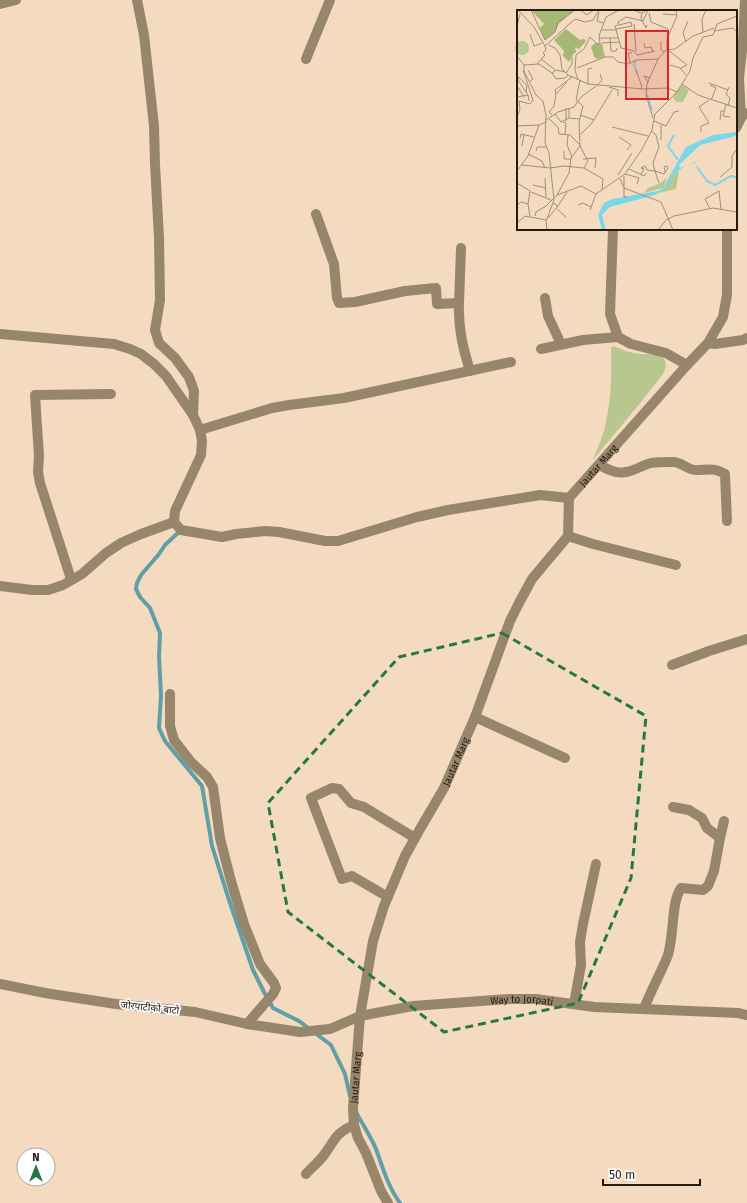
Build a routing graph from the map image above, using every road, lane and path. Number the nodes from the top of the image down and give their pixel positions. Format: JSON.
{"nodes":[{"id":1,"x":16,"y":0,"type":"edge"},
{"id":2,"x":137,"y":0,"type":"edge"},
{"id":3,"x":330,"y":0,"type":"edge"},
{"id":4,"x":746,"y":0,"type":"edge"},
{"id":5,"x":0,"y":4,"type":"edge"},
{"id":6,"x":306,"y":59,"type":"dead end"},
{"id":7,"x":744,"y":114,"type":"edge"},
{"id":8,"x":737,"y":126,"type":"edge"},
{"id":9,"x":316,"y":214,"type":"dead end"},
{"id":10,"x":613,"y":230,"type":"edge"},
{"id":11,"x":727,"y":230,"type":"edge"},
{"id":12,"x":461,"y":248,"type":"dead end"},
{"id":13,"x":545,"y":298,"type":"dead end"},
{"id":14,"x":459,"y":303,"type":"junction"},
{"id":15,"x":0,"y":334,"type":"edge"},
{"id":16,"x":618,"y":337,"type":"junction"},
{"id":17,"x":746,"y":341,"type":"edge"},
{"id":18,"x":708,"y":343,"type":"junction"},
{"id":19,"x":561,"y":344,"type":"junction"},
{"id":20,"x":541,"y":349,"type":"dead end"},
{"id":21,"x":511,"y":362,"type":"dead end"},
{"id":22,"x":687,"y":365,"type":"junction"},
{"id":23,"x":470,"y":371,"type":"junction"},
{"id":24,"x":111,"y":394,"type":"dead end"},
{"id":25,"x":193,"y":414,"type":"junction"},
{"id":26,"x":200,"y":430,"type":"junction"},
{"id":27,"x":599,"y":465,"type":"junction"},
{"id":28,"x":569,"y":498,"type":"junction"},
{"id":29,"x":727,"y":520,"type":"dead end"},
{"id":30,"x":174,"y":522,"type":"junction"},
{"id":31,"x":568,"y":536,"type":"junction"},
{"id":32,"x":676,"y":565,"type":"dead end"},
{"id":33,"x":72,"y":579,"type":"junction"},
{"id":34,"x":0,"y":586,"type":"edge"},
{"id":35,"x":747,"y":639,"type":"edge"},
{"id":36,"x":672,"y":665,"type":"dead end"},
{"id":37,"x":170,"y":694,"type":"dead end"},
{"id":38,"x":475,"y":718,"type":"junction"},
{"id":39,"x":565,"y":758,"type":"dead end"},
{"id":40,"x":673,"y":807,"type":"dead end"},
{"id":41,"x":724,"y":821,"type":"dead end"},
{"id":42,"x":415,"y":838,"type":"junction"},
{"id":43,"x":720,"y":838,"type":"junction"},
{"id":44,"x":596,"y":864,"type":"dead end"},
{"id":45,"x":388,"y":897,"type":"junction"},
{"id":46,"x":0,"y":984,"type":"edge"},
{"id":47,"x":574,"y":1004,"type":"junction"},
{"id":48,"x":644,"y":1009,"type":"junction"},
{"id":49,"x":747,"y":1015,"type":"edge"},
{"id":50,"x":360,"y":1016,"type":"junction"},
{"id":51,"x":247,"y":1024,"type":"junction"},
{"id":52,"x":300,"y":1032,"type":"joint"},
{"id":53,"x":354,"y":1125,"type":"junction"},
{"id":54,"x":306,"y":1174,"type":"dead end"},
{"id":55,"x":388,"y":1203,"type":"edge"}],
"edges":[{"from":1,"to":5,"type":"street"},
{"from":2,"to":25,"type":"street"},
{"from":3,"to":6,"type":"street"},
{"from":4,"to":7,"type":"street"},
{"from":7,"to":8,"type":"street"},
{"from":9,"to":14,"type":"street"},
{"from":10,"to":16,"type":"street"},
{"from":11,"to":18,"type":"street","name":"Jautar Marg"},
{"from":12,"to":14,"type":"street"},
{"from":13,"to":19,"type":"street"},
{"from":14,"to":23,"type":"street"},
{"from":15,"to":25,"type":"street"},
{"from":16,"to":19,"type":"street"},
{"from":16,"to":22,"type":"street"},
{"from":17,"to":18,"type":"street"},
{"from":18,"to":22,"type":"street","name":"Jautar Marg"},
{"from":19,"to":20,"type":"street"},
{"from":21,"to":23,"type":"street"},
{"from":22,"to":27,"type":"street","name":"Jautar Marg"},
{"from":23,"to":26,"type":"street"},
{"from":24,"to":33,"type":"street"},
{"from":25,"to":26,"type":"street"},
{"from":26,"to":30,"type":"street"},
{"from":27,"to":28,"type":"street","name":"Jautar Marg"},
{"from":27,"to":29,"type":"street"},
{"from":28,"to":30,"type":"street"},
{"from":28,"to":31,"type":"street"},
{"from":30,"to":33,"type":"street"},
{"from":31,"to":32,"type":"street"},
{"from":31,"to":38,"type":"street","name":"Jautar Marg"},
{"from":33,"to":34,"type":"street"},
{"from":35,"to":36,"type":"street"},
{"from":37,"to":51,"type":"street"},
{"from":38,"to":39,"type":"street"},
{"from":38,"to":42,"type":"street","name":"Jautar Marg"},
{"from":40,"to":43,"type":"street"},
{"from":41,"to":43,"type":"street"},
{"from":42,"to":45,"type":"street","name":"Jautar Marg"},
{"from":42,"to":45,"type":"street"},
{"from":43,"to":48,"type":"street"},
{"from":44,"to":47,"type":"street"},
{"from":45,"to":50,"type":"street","name":"Jautar Marg"},
{"from":46,"to":51,"type":"street","name":"जोरपाटीको बाटो"},
{"from":47,"to":48,"type":"street","name":"Way to Jorpati"},
{"from":47,"to":50,"type":"street","name":"Way to Jorpati"},
{"from":48,"to":49,"type":"street","name":"Way to Jorpati"},
{"from":50,"to":52,"type":"street","name":"Way to Jorpati"},
{"from":50,"to":53,"type":"street","name":"Jautar Marg"},
{"from":51,"to":52,"type":"street","name":"जोरपाटीको बाटो"},
{"from":53,"to":54,"type":"street"},
{"from":53,"to":55,"type":"street","name":"Jautar Marg"}]}
